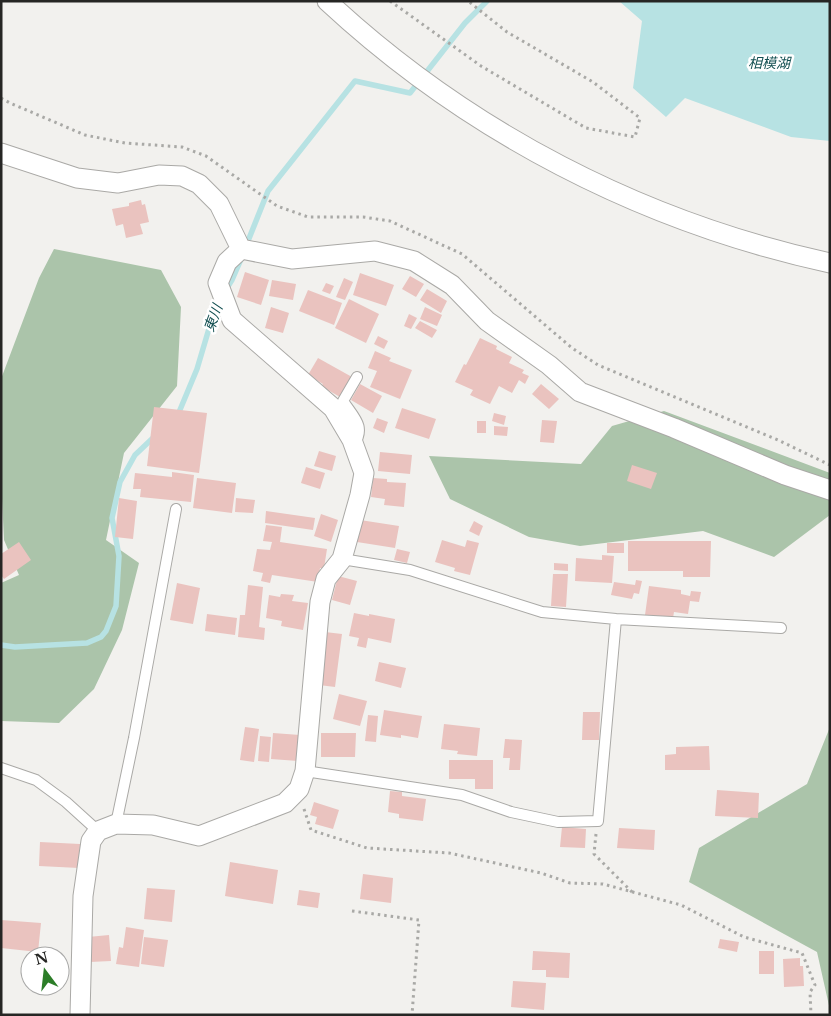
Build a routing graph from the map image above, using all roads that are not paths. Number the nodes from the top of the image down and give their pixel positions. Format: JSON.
{"nodes":[{"id":1,"x":327,"y":1,"type":"edge"},
{"id":2,"x":1,"y":153,"type":"edge"},
{"id":3,"x":241,"y":248,"type":"junction"},
{"id":4,"x":830,"y":263,"type":"edge"},
{"id":5,"x":357,"y":377,"type":"dead end"},
{"id":6,"x":354,"y":445,"type":"junction"},
{"id":7,"x":830,"y":490,"type":"edge"},
{"id":8,"x":176,"y":509,"type":"dead end"},
{"id":9,"x":342,"y":559,"type":"junction"},
{"id":10,"x":616,"y":619,"type":"junction"},
{"id":11,"x":781,"y":628,"type":"dead end"},
{"id":12,"x":1,"y":768,"type":"edge"},
{"id":13,"x":304,"y":771,"type":"junction"},
{"id":14,"x":116,"y":824,"type":"junction"},
{"id":15,"x":98,"y":831,"type":"junction"},
{"id":16,"x":80,"y":1015,"type":"edge"}],
"edges":[{"from":1,"to":4,"type":"street"},
{"from":2,"to":3,"type":"street"},
{"from":3,"to":6,"type":"street"},
{"from":3,"to":7,"type":"street"},
{"from":5,"to":6,"type":"lane"},
{"from":6,"to":9,"type":"street"},
{"from":8,"to":14,"type":"lane"},
{"from":9,"to":10,"type":"lane"},
{"from":9,"to":13,"type":"street"},
{"from":10,"to":11,"type":"lane"},
{"from":10,"to":13,"type":"lane"},
{"from":12,"to":15,"type":"lane"},
{"from":13,"to":14,"type":"street"},
{"from":14,"to":15,"type":"street"},
{"from":15,"to":16,"type":"street"}]}
